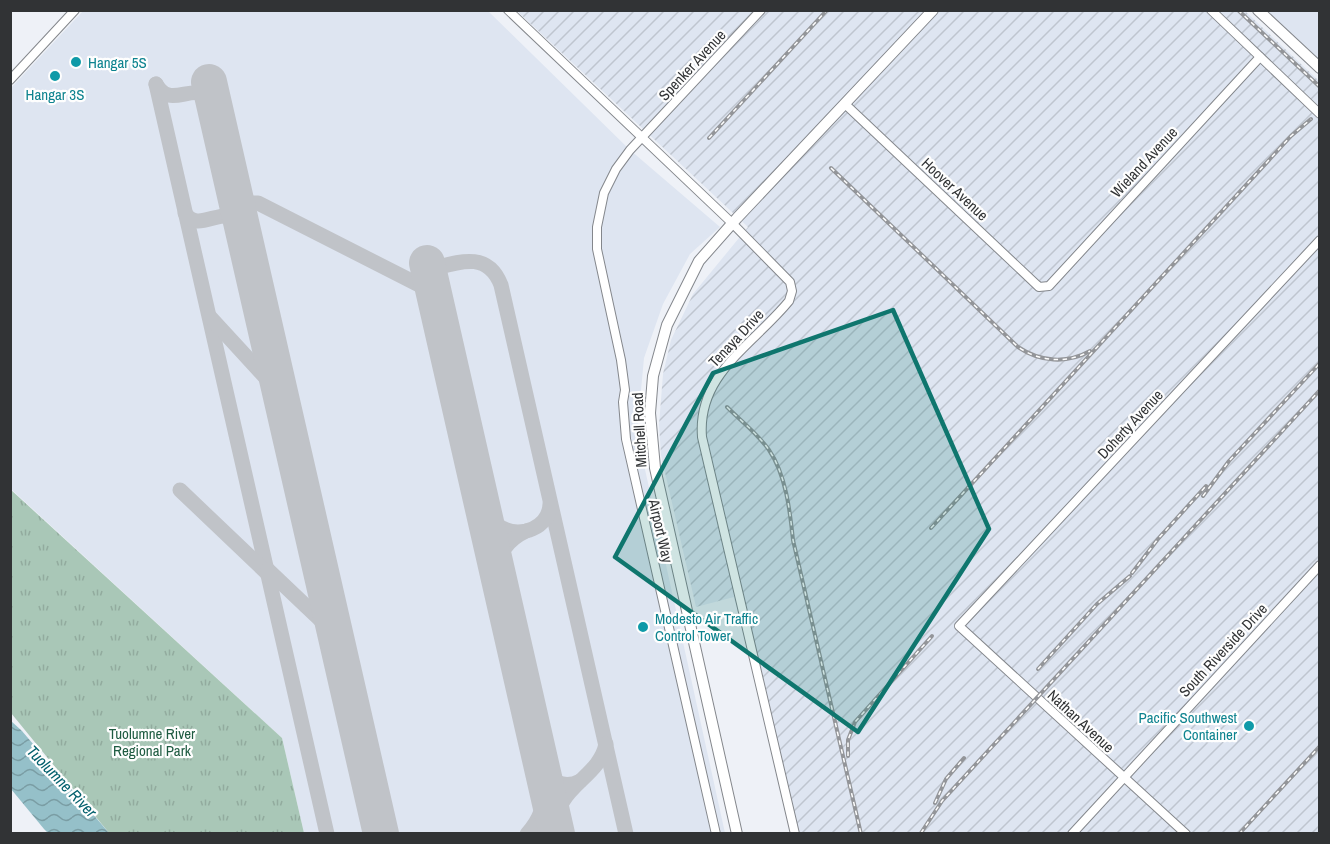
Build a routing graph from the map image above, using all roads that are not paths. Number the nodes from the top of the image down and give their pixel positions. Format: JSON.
{"nodes":[{"id":1,"x":75,"y":10,"type":"edge"},
{"id":2,"x":508,"y":10,"type":"edge"},
{"id":3,"x":761,"y":10,"type":"edge"},
{"id":4,"x":933,"y":10,"type":"edge"},
{"id":5,"x":1211,"y":10,"type":"edge"},
{"id":6,"x":1258,"y":10,"type":"edge"},
{"id":7,"x":1260,"y":57,"type":"junction"},
{"id":8,"x":1320,"y":68,"type":"edge"},
{"id":9,"x":10,"y":80,"type":"edge"},
{"id":10,"x":845,"y":104,"type":"junction"},
{"id":11,"x":1320,"y":114,"type":"edge"},
{"id":12,"x":642,"y":137,"type":"junction"},
{"id":13,"x":732,"y":223,"type":"junction"},
{"id":14,"x":1320,"y":240,"type":"edge"},
{"id":15,"x":1048,"y":286,"type":"joint"},
{"id":16,"x":1320,"y":565,"type":"edge"},
{"id":17,"x":959,"y":626,"type":"joint"},
{"id":18,"x":1124,"y":778,"type":"junction"},
{"id":19,"x":716,"y":834,"type":"edge"},
{"id":20,"x":736,"y":834,"type":"edge"},
{"id":21,"x":795,"y":834,"type":"edge"},
{"id":22,"x":1072,"y":834,"type":"edge"},
{"id":23,"x":1186,"y":834,"type":"edge"}],
"edges":[{"from":1,"to":9,"type":"street"},
{"from":2,"to":12,"type":"street","name":"Tenaya Drive"},
{"from":3,"to":12,"type":"street","name":"Spenker Avenue"},
{"from":4,"to":10,"type":"main road","name":"Mitchell Road"},
{"from":5,"to":7,"type":"street"},
{"from":6,"to":8,"type":"main road"},
{"from":7,"to":11,"type":"street"},
{"from":7,"to":15,"type":"street","name":"Wieland Avenue"},
{"from":10,"to":13,"type":"main road","name":"Mitchell Road"},
{"from":10,"to":15,"type":"street","name":"Hoover Avenue"},
{"from":12,"to":13,"type":"street","name":"Tenaya Drive"},
{"from":12,"to":19,"type":"street","name":"Airport Way"},
{"from":13,"to":20,"type":"main road","name":"Mitchell Road"},
{"from":13,"to":21,"type":"street","name":"Tenaya Drive"},
{"from":14,"to":17,"type":"street","name":"Doherty Avenue"},
{"from":16,"to":18,"type":"street","name":"South Riverside Drive"},
{"from":17,"to":18,"type":"street","name":"Nathan Avenue"},
{"from":18,"to":22,"type":"street","name":"South Riverside Drive"},
{"from":18,"to":23,"type":"street","name":"Nathan Avenue"}]}
